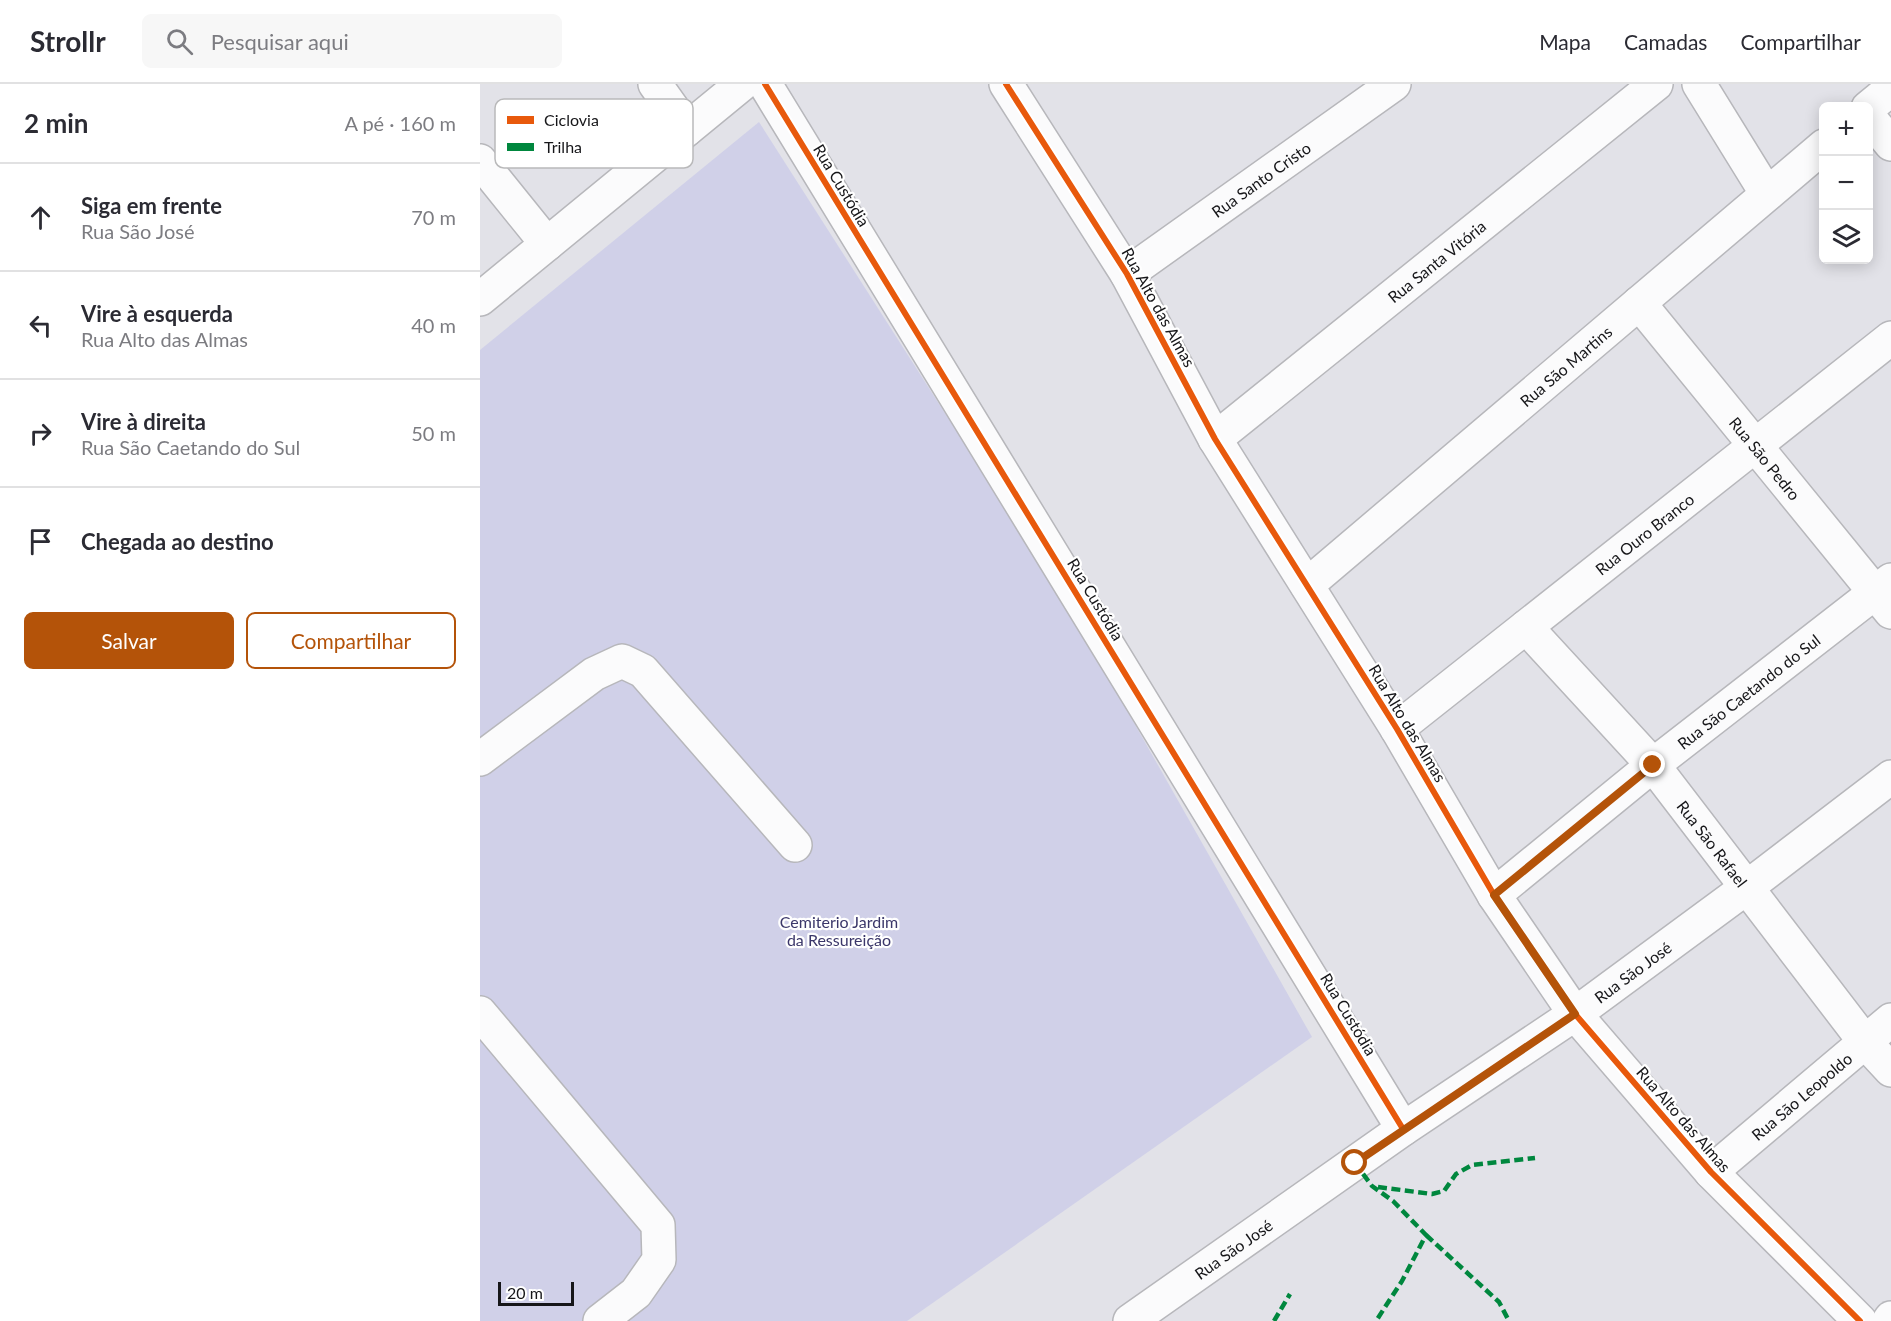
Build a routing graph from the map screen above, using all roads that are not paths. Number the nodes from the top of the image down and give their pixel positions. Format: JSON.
{"nodes":[{"id":1,"x":655,"y":84,"type":"edge"},
{"id":2,"x":742,"y":84,"type":"edge"},
{"id":3,"x":765,"y":84,"type":"edge"},
{"id":4,"x":1656,"y":84,"type":"edge"},
{"id":5,"x":1699,"y":84,"type":"edge"},
{"id":6,"x":1386,"y":87,"type":"edge"},
{"id":7,"x":1016,"y":88,"type":"edge"},
{"id":8,"x":1891,"y":89,"type":"edge"},
{"id":9,"x":666,"y":99,"type":"edge"},
{"id":10,"x":1873,"y":105,"type":"edge"},
{"id":11,"x":1873,"y":121,"type":"edge"},
{"id":12,"x":693,"y":124,"type":"edge"},
{"id":13,"x":1891,"y":144,"type":"edge"},
{"id":14,"x":1819,"y":150,"type":"edge"},
{"id":15,"x":480,"y":161,"type":"edge"},
{"id":16,"x":640,"y":168,"type":"edge"},
{"id":17,"x":1767,"y":194,"type":"junction"},
{"id":18,"x":547,"y":244,"type":"junction"},
{"id":19,"x":1127,"y":274,"type":"junction"},
{"id":20,"x":480,"y":299,"type":"edge"},
{"id":21,"x":1639,"y":303,"type":"junction"},
{"id":22,"x":1891,"y":338,"type":"edge"},
{"id":23,"x":1215,"y":438,"type":"junction"},
{"id":24,"x":1755,"y":445,"type":"junction"},
{"id":25,"x":1307,"y":585,"type":"junction"},
{"id":26,"x":1886,"y":595,"type":"edge"},
{"id":27,"x":1526,"y":627,"type":"junction"},
{"id":28,"x":1397,"y":729,"type":"junction"},
{"id":29,"x":480,"y":759,"type":"edge"},
{"id":30,"x":1653,"y":765,"type":"junction"},
{"id":31,"x":1891,"y":777,"type":"edge"},
{"id":32,"x":795,"y":845,"type":"dead end"},
{"id":33,"x":1746,"y":888,"type":"junction"},
{"id":34,"x":1494,"y":895,"type":"junction"},
{"id":35,"x":480,"y":1013,"type":"edge"},
{"id":36,"x":1575,"y":1014,"type":"junction"},
{"id":37,"x":1891,"y":1020,"type":"edge"},
{"id":38,"x":1865,"y":1042,"type":"junction"},
{"id":39,"x":1891,"y":1070,"type":"edge"},
{"id":40,"x":1403,"y":1129,"type":"junction"},
{"id":41,"x":1711,"y":1172,"type":"junction"},
{"id":42,"x":600,"y":1321,"type":"edge"},
{"id":43,"x":1130,"y":1321,"type":"edge"},
{"id":44,"x":1860,"y":1321,"type":"edge"}],
"edges":[{"from":1,"to":9,"type":"street"},
{"from":2,"to":12,"type":"street"},
{"from":3,"to":40,"type":"street","name":"Rua Custódia"},
{"from":4,"to":23,"type":"street","name":"Rua Santa Vitória"},
{"from":5,"to":17,"type":"street"},
{"from":6,"to":19,"type":"street","name":"Rua Santo Cristo"},
{"from":7,"to":19,"type":"street","name":"Rua Alto das Almas"},
{"from":8,"to":10,"type":"street"},
{"from":11,"to":13,"type":"street"},
{"from":14,"to":17,"type":"street","name":"Rua São Martins"},
{"from":15,"to":18,"type":"street"},
{"from":16,"to":18,"type":"street"},
{"from":17,"to":21,"type":"street","name":"Rua São Martins"},
{"from":18,"to":20,"type":"street"},
{"from":19,"to":23,"type":"street","name":"Rua Alto das Almas"},
{"from":21,"to":24,"type":"street","name":"Rua São Pedro"},
{"from":21,"to":25,"type":"street","name":"Rua São Martins"},
{"from":22,"to":24,"type":"street","name":"Rua Ouro Branco"},
{"from":23,"to":25,"type":"street","name":"Rua Alto das Almas"},
{"from":24,"to":26,"type":"street","name":"Rua São Pedro"},
{"from":24,"to":27,"type":"street","name":"Rua Ouro Branco"},
{"from":25,"to":28,"type":"street","name":"Rua Alto das Almas"},
{"from":26,"to":30,"type":"street","name":"Rua São Caetando do Sul"},
{"from":27,"to":28,"type":"street","name":"Rua Ouro Branco"},
{"from":27,"to":30,"type":"street","name":"Rua São Rafael"},
{"from":28,"to":34,"type":"street","name":"Rua Alto das Almas"},
{"from":29,"to":32,"type":"street"},
{"from":30,"to":33,"type":"street","name":"Rua São Rafael"},
{"from":30,"to":34,"type":"street","name":"Rua São Caetando do Sul"},
{"from":31,"to":33,"type":"street","name":"Rua São José"},
{"from":33,"to":36,"type":"street","name":"Rua São José"},
{"from":33,"to":38,"type":"street","name":"Rua São Rafael"},
{"from":34,"to":36,"type":"street","name":"Rua Alto das Almas"},
{"from":35,"to":42,"type":"street"},
{"from":36,"to":40,"type":"street","name":"Rua São José"},
{"from":36,"to":41,"type":"street","name":"Rua Alto das Almas"},
{"from":37,"to":38,"type":"street","name":"Rua São Leopoldo"},
{"from":38,"to":39,"type":"street","name":"Rua São Rafael"},
{"from":38,"to":41,"type":"street","name":"Rua São Leopoldo"},
{"from":40,"to":43,"type":"street","name":"Rua São José"},
{"from":41,"to":44,"type":"street","name":"Rua Alto das Almas"}]}
